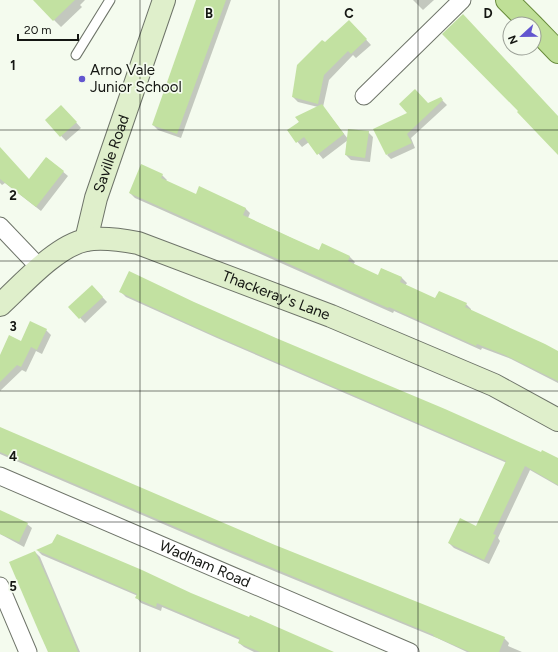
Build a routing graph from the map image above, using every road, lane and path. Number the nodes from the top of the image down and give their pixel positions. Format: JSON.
{"nodes":[{"id":1,"x":110,"y":0,"type":"edge"},
{"id":2,"x":164,"y":0,"type":"edge"},
{"id":3,"x":462,"y":0,"type":"edge"},
{"id":4,"x":507,"y":0,"type":"edge"},
{"id":5,"x":523,"y":16,"type":"edge"},
{"id":6,"x":542,"y":35,"type":"edge"},
{"id":7,"x":558,"y":52,"type":"edge"},
{"id":8,"x":76,"y":55,"type":"dead end"},
{"id":9,"x":364,"y":96,"type":"dead end"},
{"id":10,"x":0,"y":226,"type":"edge"},
{"id":11,"x":86,"y":240,"type":"junction"},
{"id":12,"x":40,"y":268,"type":"junction"},
{"id":13,"x":0,"y":305,"type":"edge"},
{"id":14,"x":558,"y":420,"type":"edge"},
{"id":15,"x":0,"y":476,"type":"edge"},
{"id":16,"x":0,"y":586,"type":"edge"},
{"id":17,"x":28,"y":652,"type":"edge"},
{"id":18,"x":410,"y":652,"type":"edge"}],
"edges":[{"from":1,"to":8,"type":"lane"},
{"from":2,"to":11,"type":"street","name":"Saville Road"},
{"from":3,"to":9,"type":"street"},
{"from":4,"to":5,"type":"main road"},
{"from":6,"to":7,"type":"main road"},
{"from":10,"to":12,"type":"street"},
{"from":11,"to":12,"type":"street","name":"Thackeray's Lane"},
{"from":11,"to":14,"type":"street","name":"Thackeray's Lane"},
{"from":12,"to":13,"type":"street","name":"Thackeray's Lane"},
{"from":15,"to":18,"type":"street","name":"Wadham Road"},
{"from":16,"to":17,"type":"street"}]}
